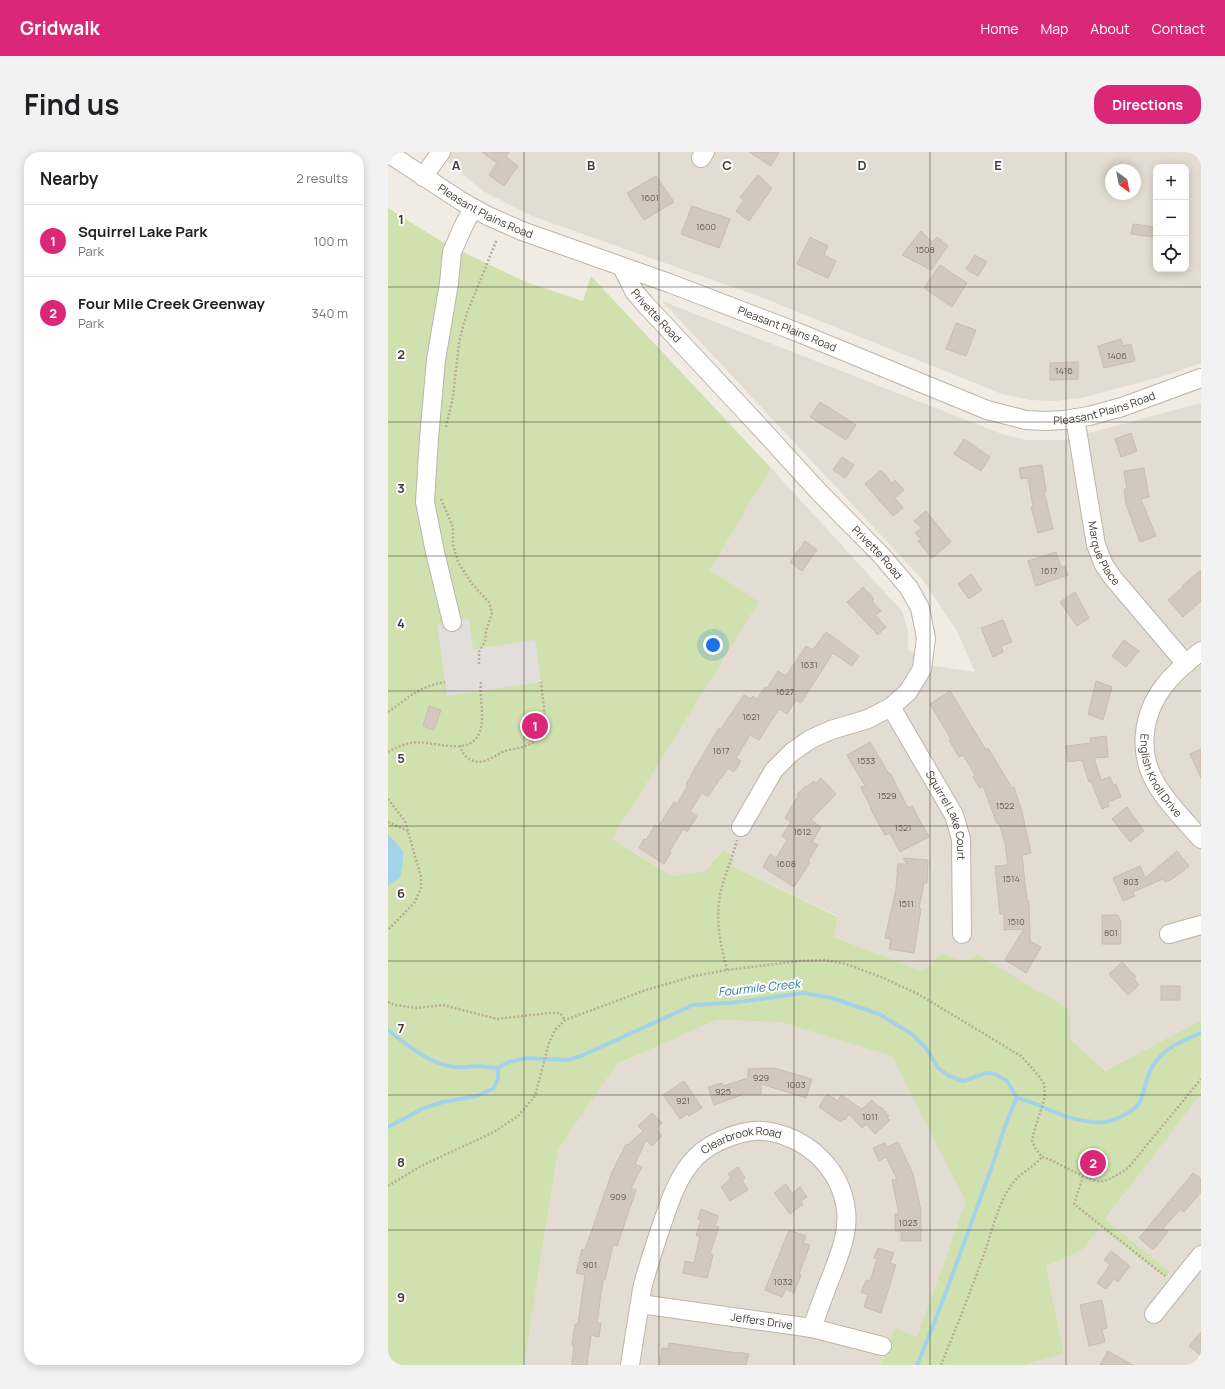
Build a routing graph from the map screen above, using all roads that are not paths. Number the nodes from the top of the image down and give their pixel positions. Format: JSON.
{"nodes":[{"id":1,"x":441,"y":152,"type":"edge"},
{"id":2,"x":388,"y":153,"type":"edge"},
{"id":3,"x":423,"y":177,"type":"junction"},
{"id":4,"x":473,"y":208,"type":"junction"},
{"id":5,"x":622,"y":267,"type":"junction"},
{"id":6,"x":1201,"y":378,"type":"edge"},
{"id":7,"x":1075,"y":418,"type":"junction"},
{"id":8,"x":452,"y":622,"type":"dead end"},
{"id":9,"x":1201,"y":652,"type":"edge"},
{"id":10,"x":1186,"y":664,"type":"junction"},
{"id":11,"x":892,"y":707,"type":"junction"},
{"id":12,"x":741,"y":827,"type":"road end"},
{"id":13,"x":1201,"y":839,"type":"edge"},
{"id":14,"x":1201,"y":925,"type":"edge"},
{"id":15,"x":962,"y":934,"type":"dead end"},
{"id":16,"x":1169,"y":934,"type":"dead end"},
{"id":17,"x":1201,"y":1255,"type":"edge"},
{"id":18,"x":640,"y":1304,"type":"junction"},
{"id":19,"x":1154,"y":1314,"type":"dead end"},
{"id":20,"x":812,"y":1328,"type":"junction"},
{"id":21,"x":882,"y":1346,"type":"dead end"},
{"id":22,"x":630,"y":1365,"type":"edge"}],
"edges":[{"from":1,"to":3,"type":"street"},
{"from":2,"to":3,"type":"street","name":"Pleasant Plains Road"},
{"from":3,"to":4,"type":"street","name":"Pleasant Plains Road"},
{"from":4,"to":5,"type":"street","name":"Pleasant Plains Road"},
{"from":4,"to":8,"type":"street"},
{"from":5,"to":7,"type":"street","name":"Pleasant Plains Road"},
{"from":5,"to":11,"type":"street","name":"Privette Road"},
{"from":6,"to":7,"type":"street","name":"Pleasant Plains Road"},
{"from":7,"to":10,"type":"street","name":"Marque Place"},
{"from":9,"to":10,"type":"street","name":"English Knoll Drive"},
{"from":10,"to":13,"type":"street","name":"English Knoll Drive"},
{"from":11,"to":12,"type":"street","name":"Privette Road"},
{"from":11,"to":15,"type":"street","name":"Squirrel Lake Court"},
{"from":14,"to":16,"type":"street"},
{"from":17,"to":19,"type":"street"},
{"from":18,"to":20,"type":"street","name":"Jeffers Drive"},
{"from":18,"to":20,"type":"street","name":"Clearbrook Road"},
{"from":18,"to":22,"type":"street","name":"Clearbrook Road"},
{"from":20,"to":21,"type":"street","name":"Jeffers Drive"}]}
